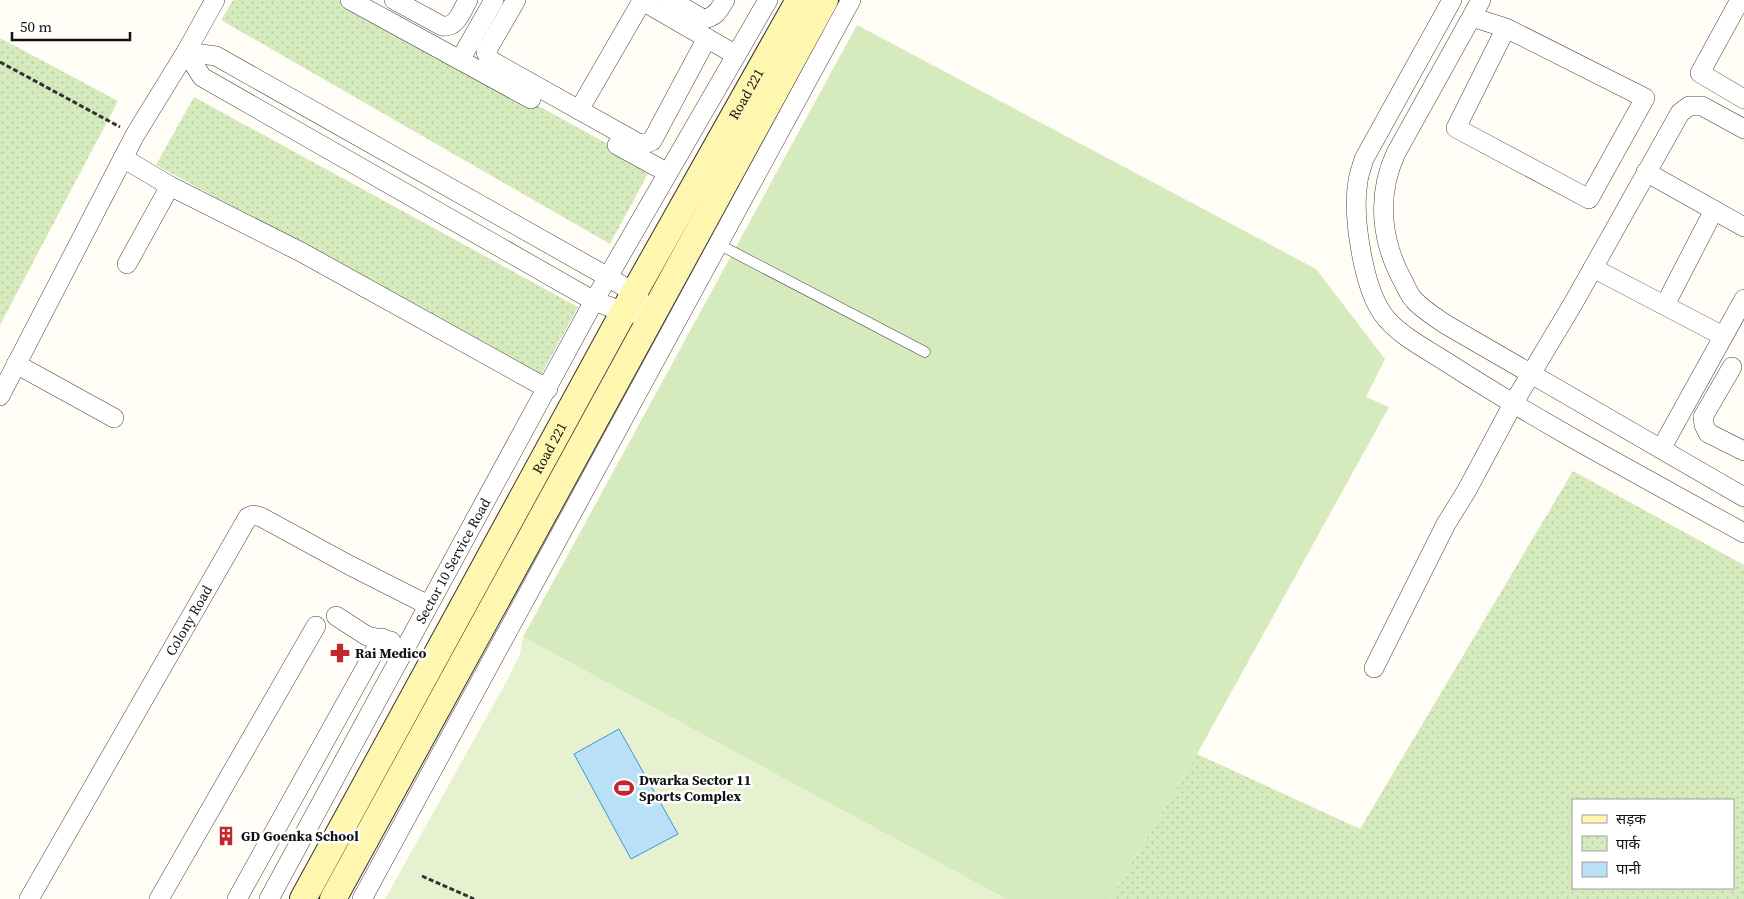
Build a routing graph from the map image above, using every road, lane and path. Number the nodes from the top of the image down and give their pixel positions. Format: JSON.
{"nodes":[{"id":1,"x":215,"y":0,"type":"edge"},
{"id":2,"x":350,"y":0,"type":"edge"},
{"id":3,"x":394,"y":0,"type":"edge"},
{"id":4,"x":468,"y":0,"type":"edge"},
{"id":5,"x":494,"y":0,"type":"edge"},
{"id":6,"x":516,"y":0,"type":"edge"},
{"id":7,"x":642,"y":0,"type":"edge"},
{"id":8,"x":670,"y":0,"type":"edge"},
{"id":9,"x":725,"y":0,"type":"edge"},
{"id":10,"x":768,"y":0,"type":"edge"},
{"id":11,"x":799,"y":0,"type":"edge"},
{"id":12,"x":825,"y":0,"type":"edge"},
{"id":13,"x":851,"y":0,"type":"edge"},
{"id":14,"x":1452,"y":0,"type":"edge"},
{"id":15,"x":1481,"y":0,"type":"edge"},
{"id":16,"x":1740,"y":0,"type":"edge"},
{"id":17,"x":1472,"y":17,"type":"junction"},
{"id":18,"x":1506,"y":28,"type":"junction"},
{"id":19,"x":707,"y":38,"type":"junction"},
{"id":20,"x":186,"y":52,"type":"junction"},
{"id":21,"x":736,"y":55,"type":"junction"},
{"id":22,"x":460,"y":60,"type":"junction"},
{"id":23,"x":0,"y":62,"type":"edge"},
{"id":24,"x":1744,"y":99,"type":"edge"},
{"id":25,"x":579,"y":110,"type":"junction"},
{"id":26,"x":1744,"y":130,"type":"edge"},
{"id":27,"x":135,"y":135,"type":"junction"},
{"id":28,"x":123,"y":158,"type":"junction"},
{"id":29,"x":1646,"y":172,"type":"junction"},
{"id":30,"x":668,"y":173,"type":"junction"},
{"id":31,"x":170,"y":186,"type":"junction"},
{"id":32,"x":1714,"y":210,"type":"junction"},
{"id":33,"x":1744,"y":227,"type":"edge"},
{"id":34,"x":718,"y":244,"type":"junction"},
{"id":35,"x":127,"y":264,"type":"dead end"},
{"id":36,"x":1593,"y":268,"type":"junction"},
{"id":37,"x":608,"y":277,"type":"junction"},
{"id":38,"x":1744,"y":299,"type":"edge"},
{"id":39,"x":594,"y":301,"type":"junction"},
{"id":40,"x":629,"y":302,"type":"junction"},
{"id":41,"x":1664,"y":305,"type":"junction"},
{"id":42,"x":652,"y":315,"type":"junction"},
{"id":43,"x":1723,"y":336,"type":"junction"},
{"id":44,"x":925,"y":352,"type":"dead end"},
{"id":45,"x":16,"y":364,"type":"junction"},
{"id":46,"x":1732,"y":367,"type":"dead end"},
{"id":47,"x":1532,"y":374,"type":"junction"},
{"id":48,"x":548,"y":389,"type":"junction"},
{"id":49,"x":0,"y":396,"type":"edge"},
{"id":50,"x":1513,"y":404,"type":"junction"},
{"id":51,"x":114,"y":418,"type":"dead end"},
{"id":52,"x":1660,"y":449,"type":"junction"},
{"id":53,"x":1744,"y":451,"type":"edge"},
{"id":54,"x":1744,"y":497,"type":"edge"},
{"id":55,"x":1744,"y":533,"type":"edge"},
{"id":56,"x":428,"y":606,"type":"junction"},
{"id":57,"x":336,"y":616,"type":"dead end"},
{"id":58,"x":316,"y":626,"type":"dead end"},
{"id":59,"x":382,"y":638,"type":"junction"},
{"id":60,"x":407,"y":645,"type":"junction"},
{"id":61,"x":1374,"y":668,"type":"dead end"},
{"id":62,"x":422,"y":876,"type":"dead end"},
{"id":63,"x":340,"y":897,"type":"edge"},
{"id":64,"x":29,"y":899,"type":"edge"},
{"id":65,"x":159,"y":899,"type":"edge"},
{"id":66,"x":237,"y":899,"type":"edge"},
{"id":67,"x":269,"y":899,"type":"edge"},
{"id":68,"x":303,"y":899,"type":"edge"},
{"id":69,"x":362,"y":899,"type":"edge"},
{"id":70,"x":474,"y":899,"type":"edge"}],
"edges":[{"from":1,"to":20,"type":"street"},
{"from":2,"to":22,"type":"street"},
{"from":3,"to":4,"type":"street"},
{"from":5,"to":22,"type":"street"},
{"from":6,"to":25,"type":"street"},
{"from":7,"to":19,"type":"street"},
{"from":7,"to":25,"type":"street"},
{"from":8,"to":9,"type":"street"},
{"from":10,"to":21,"type":"street","name":"Sector 10 Service Road"},
{"from":11,"to":40,"type":"main road","name":"Road 221"},
{"from":12,"to":42,"type":"main road","name":"Road 221"},
{"from":13,"to":34,"type":"street"},
{"from":14,"to":50,"type":"street"},
{"from":15,"to":17,"type":"street"},
{"from":16,"to":24,"type":"street"},
{"from":17,"to":18,"type":"street"},
{"from":17,"to":47,"type":"street"},
{"from":18,"to":18,"type":"street"},
{"from":19,"to":21,"type":"street"},
{"from":19,"to":25,"type":"street"},
{"from":20,"to":27,"type":"street"},
{"from":20,"to":37,"type":"street"},
{"from":20,"to":39,"type":"street"},
{"from":21,"to":30,"type":"street","name":"Sector 10 Service Road"},
{"from":22,"to":30,"type":"street"},
{"from":23,"to":27,"type":"path"},
{"from":26,"to":29,"type":"street"},
{"from":27,"to":28,"type":"street"},
{"from":28,"to":31,"type":"street"},
{"from":28,"to":45,"type":"street"},
{"from":29,"to":32,"type":"street"},
{"from":29,"to":36,"type":"street"},
{"from":30,"to":37,"type":"street","name":"Sector 10 Service Road"},
{"from":31,"to":35,"type":"street"},
{"from":31,"to":48,"type":"street"},
{"from":32,"to":33,"type":"street"},
{"from":32,"to":41,"type":"street"},
{"from":34,"to":44,"type":"lane"},
{"from":34,"to":69,"type":"street"},
{"from":36,"to":41,"type":"street"},
{"from":36,"to":47,"type":"street"},
{"from":37,"to":39,"type":"street","name":"Sector 10 Service Road"},
{"from":37,"to":40,"type":"street"},
{"from":38,"to":43,"type":"street"},
{"from":39,"to":40,"type":"street"},
{"from":39,"to":48,"type":"street","name":"Sector 10 Service Road"},
{"from":40,"to":42,"type":"street"},
{"from":40,"to":68,"type":"main road","name":"Road 221"},
{"from":41,"to":43,"type":"street"},
{"from":42,"to":63,"type":"main road","name":"Road 221"},
{"from":43,"to":52,"type":"street"},
{"from":45,"to":49,"type":"street"},
{"from":45,"to":51,"type":"street"},
{"from":46,"to":53,"type":"street"},
{"from":47,"to":50,"type":"street"},
{"from":47,"to":52,"type":"street"},
{"from":48,"to":56,"type":"street","name":"Sector 10 Service Road"},
{"from":50,"to":55,"type":"street"},
{"from":50,"to":61,"type":"street"},
{"from":52,"to":54,"type":"street"},
{"from":56,"to":60,"type":"street","name":"Sector 10 Service Road"},
{"from":56,"to":64,"type":"street","name":"Colony Road"},
{"from":57,"to":59,"type":"street"},
{"from":58,"to":65,"type":"street"},
{"from":59,"to":60,"type":"street"},
{"from":59,"to":66,"type":"street"},
{"from":60,"to":67,"type":"street","name":"Sector 10 Service Road"},
{"from":62,"to":70,"type":"path"}]}
